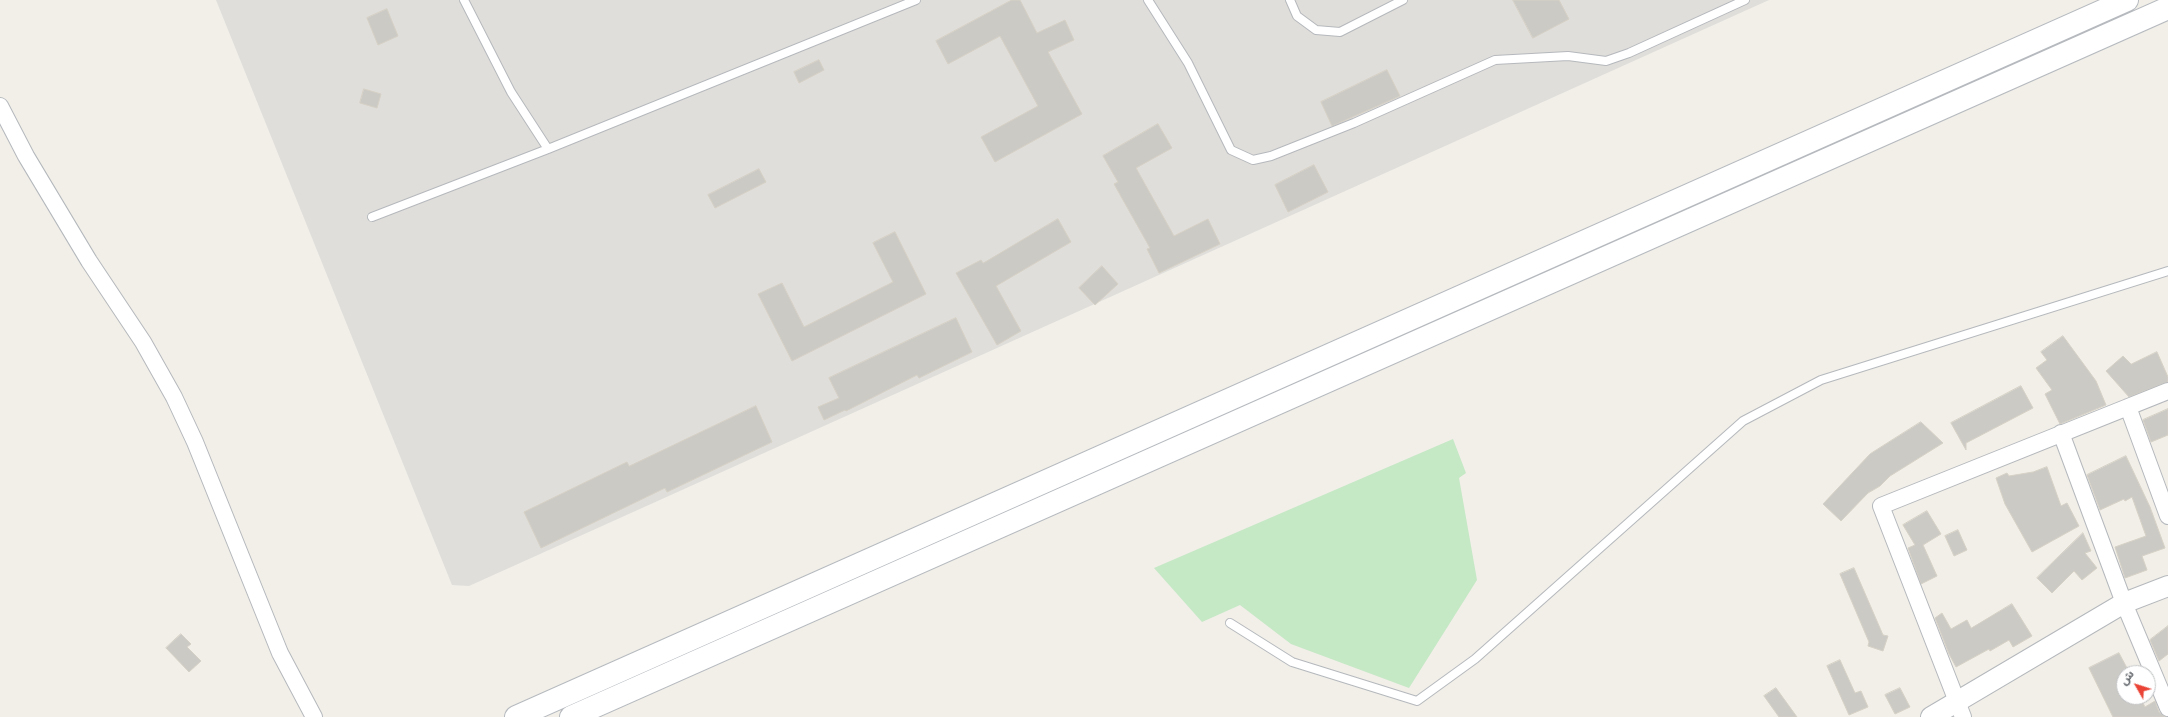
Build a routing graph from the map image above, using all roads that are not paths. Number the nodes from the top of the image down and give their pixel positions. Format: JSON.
{"nodes":[{"id":1,"x":464,"y":0,"type":"edge"},
{"id":2,"x":916,"y":0,"type":"edge"},
{"id":3,"x":1148,"y":0,"type":"edge"},
{"id":4,"x":1290,"y":0,"type":"edge"},
{"id":5,"x":1404,"y":0,"type":"edge"},
{"id":6,"x":1745,"y":0,"type":"edge"},
{"id":7,"x":2127,"y":0,"type":"edge"},
{"id":8,"x":2168,"y":8,"type":"edge"},
{"id":9,"x":0,"y":106,"type":"edge"},
{"id":10,"x":548,"y":149,"type":"junction"},
{"id":11,"x":372,"y":217,"type":"dead end"},
{"id":12,"x":2168,"y":271,"type":"edge"},
{"id":13,"x":2168,"y":391,"type":"edge"},
{"id":14,"x":2128,"y":406,"type":"junction"},
{"id":15,"x":2062,"y":433,"type":"junction"},
{"id":16,"x":2168,"y":516,"type":"edge"},
{"id":17,"x":2168,"y":586,"type":"edge"},
{"id":18,"x":2124,"y":603,"type":"junction"},
{"id":19,"x":1230,"y":623,"type":"dead end"},
{"id":20,"x":2168,"y":708,"type":"edge"},
{"id":21,"x":1960,"y":710,"type":"edge"},
{"id":22,"x":314,"y":717,"type":"edge"},
{"id":23,"x":516,"y":717,"type":"edge"},
{"id":24,"x":571,"y":717,"type":"edge"},
{"id":25,"x":1931,"y":717,"type":"edge"}],
"edges":[{"from":1,"to":10,"type":"lane"},
{"from":2,"to":10,"type":"lane"},
{"from":3,"to":6,"type":"lane"},
{"from":4,"to":5,"type":"lane"},
{"from":7,"to":23,"type":"main road"},
{"from":8,"to":24,"type":"main road"},
{"from":9,"to":22,"type":"street"},
{"from":10,"to":11,"type":"lane"},
{"from":12,"to":19,"type":"lane"},
{"from":13,"to":14,"type":"street"},
{"from":14,"to":15,"type":"street"},
{"from":14,"to":16,"type":"street"},
{"from":15,"to":18,"type":"street"},
{"from":15,"to":21,"type":"street"},
{"from":17,"to":18,"type":"street"},
{"from":18,"to":20,"type":"street"},
{"from":18,"to":21,"type":"street"},
{"from":21,"to":25,"type":"street"}]}
